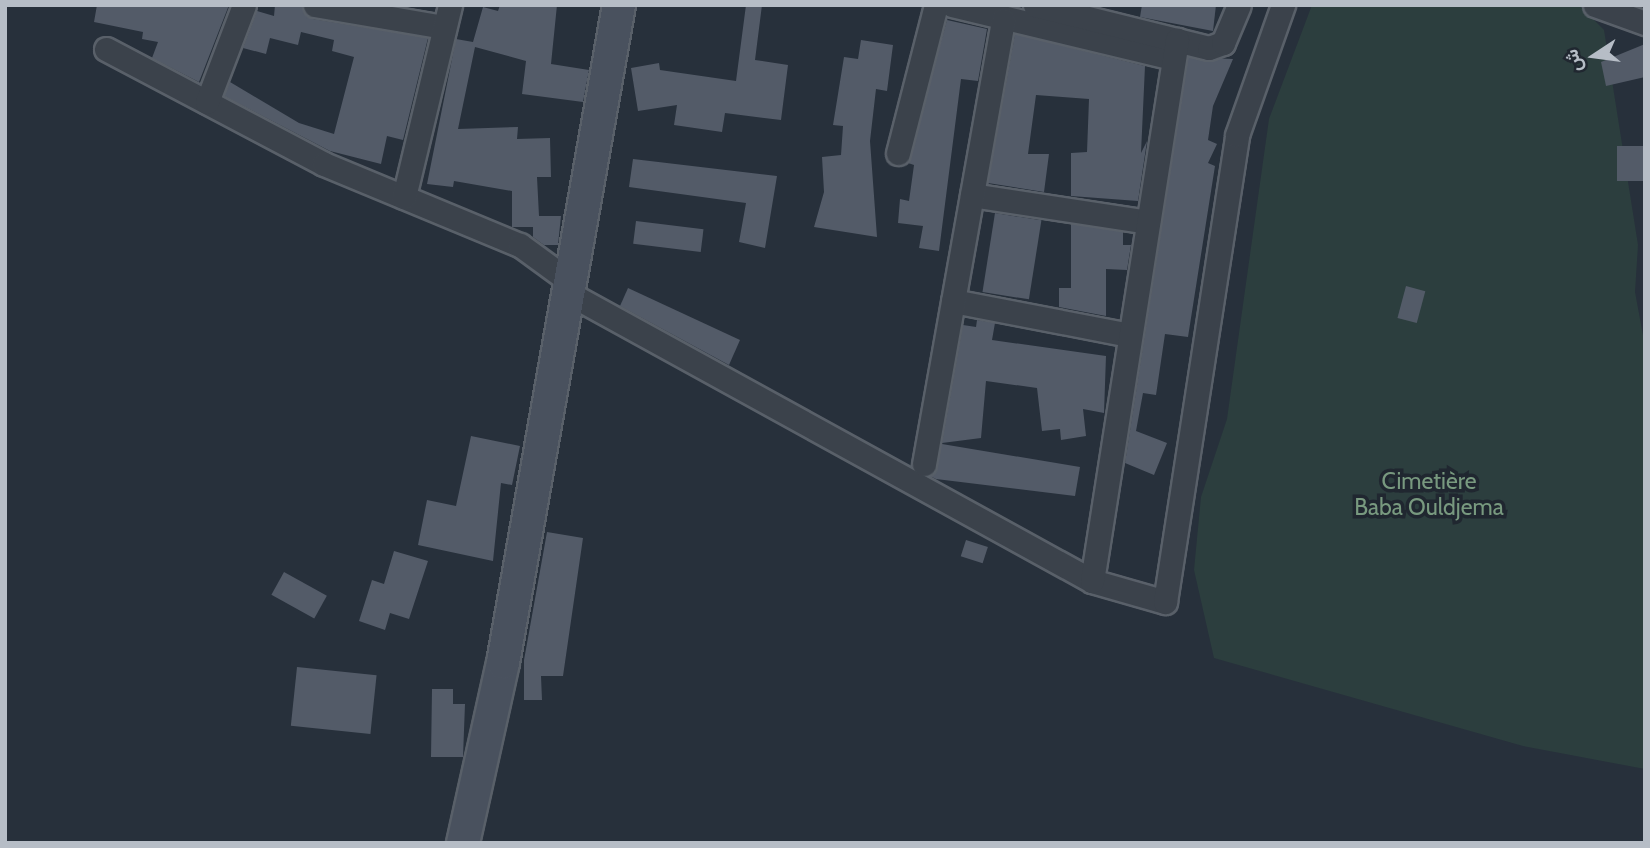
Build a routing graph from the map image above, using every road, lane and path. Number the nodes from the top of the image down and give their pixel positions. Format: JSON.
{"nodes":[{"id":1,"x":244,"y":5,"type":"edge"},
{"id":2,"x":315,"y":5,"type":"edge"},
{"id":3,"x":619,"y":5,"type":"edge"},
{"id":4,"x":936,"y":5,"type":"edge"},
{"id":5,"x":952,"y":5,"type":"edge"},
{"id":6,"x":1035,"y":5,"type":"edge"},
{"id":7,"x":1239,"y":5,"type":"edge"},
{"id":8,"x":1283,"y":5,"type":"edge"},
{"id":9,"x":1601,"y":8,"type":"edge"},
{"id":10,"x":447,"y":16,"type":"edge"},
{"id":11,"x":1003,"y":20,"type":"junction"},
{"id":12,"x":1645,"y":23,"type":"edge"},
{"id":13,"x":106,"y":49,"type":"dead end"},
{"id":14,"x":1174,"y":49,"type":"junction"},
{"id":15,"x":206,"y":102,"type":"junction"},
{"id":16,"x":898,"y":153,"type":"dead end"},
{"id":17,"x":972,"y":195,"type":"junction"},
{"id":18,"x":404,"y":197,"type":"junction"},
{"id":19,"x":1148,"y":222,"type":"junction"},
{"id":20,"x":571,"y":288,"type":"junction"},
{"id":21,"x":953,"y":301,"type":"junction"},
{"id":22,"x":1129,"y":335,"type":"junction"},
{"id":23,"x":924,"y":464,"type":"dead end"},
{"id":24,"x":1092,"y":581,"type":"junction"},
{"id":25,"x":463,"y":843,"type":"edge"}],
"edges":[{"from":1,"to":15,"type":"street"},
{"from":2,"to":10,"type":"street"},
{"from":3,"to":20,"type":"main road"},
{"from":4,"to":16,"type":"street"},
{"from":5,"to":11,"type":"street"},
{"from":6,"to":14,"type":"street"},
{"from":7,"to":14,"type":"street"},
{"from":8,"to":24,"type":"street"},
{"from":9,"to":12,"type":"street"},
{"from":10,"to":18,"type":"street"},
{"from":11,"to":14,"type":"street"},
{"from":11,"to":17,"type":"street"},
{"from":13,"to":15,"type":"street"},
{"from":14,"to":19,"type":"street"},
{"from":15,"to":18,"type":"street"},
{"from":17,"to":19,"type":"street"},
{"from":17,"to":21,"type":"street"},
{"from":18,"to":20,"type":"street"},
{"from":19,"to":22,"type":"street"},
{"from":20,"to":24,"type":"street"},
{"from":20,"to":25,"type":"main road"},
{"from":21,"to":22,"type":"street"},
{"from":21,"to":23,"type":"street"},
{"from":22,"to":24,"type":"street"}]}
